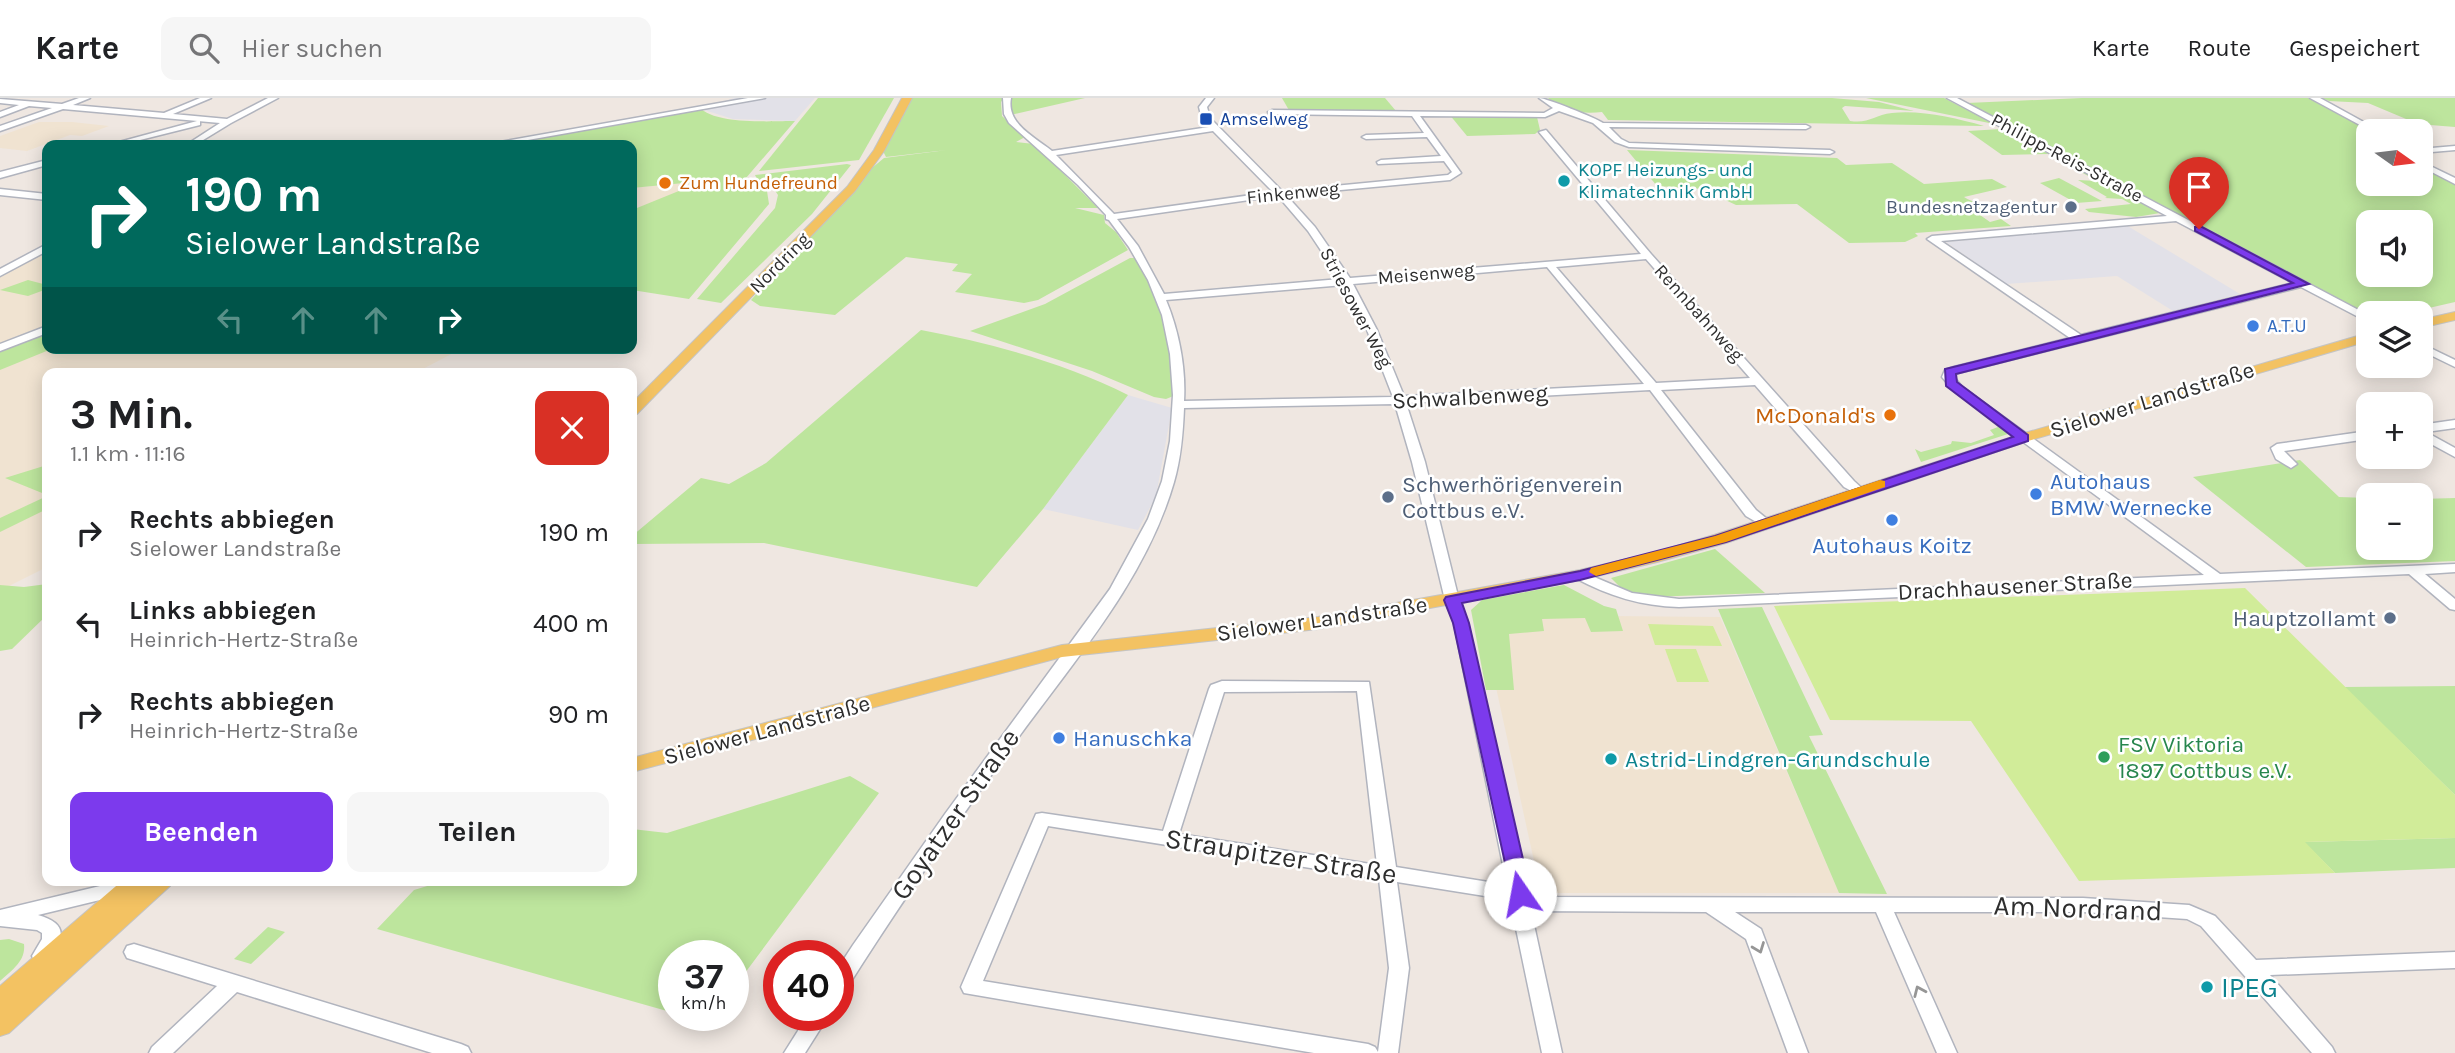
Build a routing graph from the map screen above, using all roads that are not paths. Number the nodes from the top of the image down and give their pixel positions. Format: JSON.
{"nodes":[{"id":1,"x":86,"y":98,"type":"edge"},
{"id":2,"x":207,"y":98,"type":"edge"},
{"id":3,"x":274,"y":98,"type":"edge"},
{"id":4,"x":761,"y":98,"type":"edge"},
{"id":5,"x":906,"y":98,"type":"edge"},
{"id":6,"x":1007,"y":98,"type":"edge"},
{"id":7,"x":1210,"y":98,"type":"edge"},
{"id":8,"x":1544,"y":98,"type":"edge"},
{"id":9,"x":1951,"y":98,"type":"edge"},
{"id":10,"x":2314,"y":98,"type":"edge"},
{"id":11,"x":0,"y":101,"type":"edge"},
{"id":12,"x":31,"y":104,"type":"junction"},
{"id":13,"x":1502,"y":105,"type":"dead end"},
{"id":14,"x":62,"y":107,"type":"junction"},
{"id":15,"x":1557,"y":109,"type":"junction"},
{"id":16,"x":1272,"y":112,"type":"dead end"},
{"id":17,"x":1508,"y":112,"type":"junction"},
{"id":18,"x":1414,"y":113,"type":"junction"},
{"id":19,"x":0,"y":115,"type":"edge"},
{"id":20,"x":163,"y":115,"type":"junction"},
{"id":21,"x":228,"y":121,"type":"junction"},
{"id":22,"x":2356,"y":121,"type":"edge"},
{"id":23,"x":197,"y":123,"type":"dead end"},
{"id":24,"x":1603,"y":125,"type":"junction"},
{"id":25,"x":1806,"y":127,"type":"dead end"},
{"id":26,"x":0,"y":129,"type":"edge"},
{"id":27,"x":1214,"y":129,"type":"junction"},
{"id":28,"x":1543,"y":132,"type":"dead end"},
{"id":29,"x":1429,"y":135,"type":"junction"},
{"id":30,"x":1366,"y":137,"type":"dead end"},
{"id":31,"x":131,"y":140,"type":"edge"},
{"id":32,"x":198,"y":140,"type":"edge"},
{"id":33,"x":516,"y":140,"type":"edge"},
{"id":34,"x":2455,"y":148,"type":"edge"},
{"id":35,"x":2433,"y":149,"type":"edge"},
{"id":36,"x":1830,"y":152,"type":"dead end"},
{"id":37,"x":1050,"y":154,"type":"junction"},
{"id":38,"x":1445,"y":158,"type":"junction"},
{"id":39,"x":1381,"y":162,"type":"dead end"},
{"id":40,"x":42,"y":163,"type":"edge"},
{"id":41,"x":2433,"y":170,"type":"edge"},
{"id":42,"x":0,"y":175,"type":"edge"},
{"id":43,"x":2455,"y":181,"type":"edge"},
{"id":44,"x":0,"y":191,"type":"edge"},
{"id":45,"x":1283,"y":193,"type":"junction"},
{"id":46,"x":42,"y":196,"type":"edge"},
{"id":47,"x":1109,"y":216,"type":"junction"},
{"id":48,"x":2178,"y":218,"type":"junction"},
{"id":49,"x":42,"y":250,"type":"edge"},
{"id":50,"x":1647,"y":256,"type":"junction"},
{"id":51,"x":0,"y":264,"type":"edge"},
{"id":52,"x":1549,"y":264,"type":"junction"},
{"id":53,"x":12,"y":267,"type":"junction"},
{"id":54,"x":0,"y":273,"type":"edge"},
{"id":55,"x":1346,"y":281,"type":"junction"},
{"id":56,"x":2303,"y":284,"type":"junction"},
{"id":57,"x":1163,"y":297,"type":"junction"},
{"id":58,"x":2356,"y":312,"type":"edge"},
{"id":59,"x":2455,"y":316,"type":"edge"},
{"id":60,"x":2433,"y":321,"type":"edge"},
{"id":61,"x":42,"y":331,"type":"edge"},
{"id":62,"x":2078,"y":338,"type":"junction"},
{"id":63,"x":2356,"y":341,"type":"edge"},
{"id":64,"x":0,"y":348,"type":"edge"},
{"id":65,"x":2433,"y":353,"type":"edge"},
{"id":66,"x":2455,"y":364,"type":"edge"},
{"id":67,"x":1759,"y":382,"type":"junction"},
{"id":68,"x":1654,"y":387,"type":"junction"},
{"id":69,"x":1401,"y":400,"type":"junction"},
{"id":70,"x":1180,"y":405,"type":"junction"},
{"id":71,"x":637,"y":406,"type":"edge"},
{"id":72,"x":2455,"y":424,"type":"edge"},
{"id":73,"x":2433,"y":428,"type":"edge"},
{"id":74,"x":2356,"y":437,"type":"edge"},
{"id":75,"x":2023,"y":438,"type":"junction"},
{"id":76,"x":2433,"y":439,"type":"edge"},
{"id":77,"x":2455,"y":453,"type":"edge"},
{"id":78,"x":2291,"y":464,"type":"dead end"},
{"id":79,"x":1858,"y":491,"type":"junction"},
{"id":80,"x":1765,"y":523,"type":"junction"},
{"id":81,"x":2455,"y":568,"type":"edge"},
{"id":82,"x":2412,"y":569,"type":"junction"},
{"id":83,"x":1580,"y":576,"type":"junction"},
{"id":84,"x":2214,"y":576,"type":"junction"},
{"id":85,"x":1452,"y":600,"type":"junction"},
{"id":86,"x":2455,"y":606,"type":"edge"},
{"id":87,"x":1078,"y":648,"type":"junction"},
{"id":88,"x":637,"y":764,"type":"edge"},
{"id":89,"x":1169,"y":839,"type":"junction"},
{"id":90,"x":1388,"y":872,"type":"junction"},
{"id":91,"x":124,"y":886,"type":"edge"},
{"id":92,"x":133,"y":886,"type":"edge"},
{"id":93,"x":155,"y":886,"type":"edge"},
{"id":94,"x":1521,"y":899,"type":"junction"},
{"id":95,"x":1709,"y":904,"type":"junction"},
{"id":96,"x":1882,"y":905,"type":"junction"},
{"id":97,"x":0,"y":917,"type":"edge"},
{"id":98,"x":134,"y":952,"type":"dead end"},
{"id":99,"x":2455,"y":960,"type":"edge"},
{"id":100,"x":854,"y":961,"type":"edge"},
{"id":101,"x":2252,"y":968,"type":"junction"},
{"id":102,"x":233,"y":983,"type":"junction"},
{"id":103,"x":0,"y":995,"type":"edge"},
{"id":104,"x":0,"y":1001,"type":"edge"},
{"id":105,"x":0,"y":1025,"type":"edge"},
{"id":106,"x":808,"y":1031,"type":"edge"},
{"id":107,"x":159,"y":1053,"type":"edge"},
{"id":108,"x":461,"y":1053,"type":"edge"},
{"id":109,"x":794,"y":1053,"type":"edge"},
{"id":110,"x":1368,"y":1053,"type":"edge"},
{"id":111,"x":1388,"y":1053,"type":"edge"},
{"id":112,"x":1552,"y":1053,"type":"edge"},
{"id":113,"x":1798,"y":1053,"type":"edge"},
{"id":114,"x":1947,"y":1053,"type":"edge"},
{"id":115,"x":2325,"y":1053,"type":"edge"}],
"edges":[{"from":1,"to":14,"type":"street"},
{"from":2,"to":20,"type":"street"},
{"from":3,"to":21,"type":"street"},
{"from":4,"to":33,"type":"street"},
{"from":5,"to":71,"type":"main road","name":"Nordring"},
{"from":6,"to":37,"type":"street","name":"Goyatzer Straße"},
{"from":7,"to":27,"type":"street"},
{"from":8,"to":15,"type":"street"},
{"from":9,"to":48,"type":"street","name":"Philipp-Reis-Straße"},
{"from":10,"to":22,"type":"street"},
{"from":11,"to":12,"type":"street"},
{"from":12,"to":14,"type":"street"},
{"from":12,"to":19,"type":"street"},
{"from":13,"to":17,"type":"street"},
{"from":14,"to":20,"type":"street"},
{"from":14,"to":26,"type":"street"},
{"from":15,"to":17,"type":"street"},
{"from":15,"to":24,"type":"street"},
{"from":16,"to":18,"type":"street"},
{"from":17,"to":18,"type":"street"},
{"from":18,"to":29,"type":"street"},
{"from":20,"to":21,"type":"street"},
{"from":21,"to":32,"type":"street"},
{"from":23,"to":31,"type":"street"},
{"from":24,"to":25,"type":"street"},
{"from":24,"to":36,"type":"street"},
{"from":27,"to":37,"type":"street"},
{"from":27,"to":45,"type":"street","name":"Striesower Weg"},
{"from":28,"to":50,"type":"street","name":"Rennbahnweg"},
{"from":29,"to":30,"type":"street"},
{"from":29,"to":38,"type":"street"},
{"from":34,"to":35,"type":"street"},
{"from":37,"to":47,"type":"street","name":"Goyatzer Straße"},
{"from":38,"to":39,"type":"street"},
{"from":38,"to":45,"type":"street","name":"Finkenweg"},
{"from":40,"to":42,"type":"street"},
{"from":41,"to":43,"type":"street"},
{"from":44,"to":46,"type":"street"},
{"from":45,"to":47,"type":"street","name":"Finkenweg"},
{"from":45,"to":55,"type":"street","name":"Striesower Weg"},
{"from":47,"to":57,"type":"street","name":"Goyatzer Straße"},
{"from":48,"to":56,"type":"street","name":"Philipp-Reis-Straße"},
{"from":48,"to":62,"type":"street"},
{"from":49,"to":53,"type":"street"},
{"from":50,"to":52,"type":"street","name":"Meisenweg"},
{"from":50,"to":67,"type":"street","name":"Rennbahnweg"},
{"from":51,"to":53,"type":"street"},
{"from":52,"to":55,"type":"street","name":"Meisenweg"},
{"from":52,"to":68,"type":"street"},
{"from":53,"to":54,"type":"street"},
{"from":55,"to":57,"type":"street","name":"Meisenweg"},
{"from":55,"to":69,"type":"street","name":"Striesower Weg"},
{"from":56,"to":58,"type":"street","name":"Philipp-Reis-Straße"},
{"from":56,"to":62,"type":"street"},
{"from":57,"to":70,"type":"street","name":"Goyatzer Straße"},
{"from":59,"to":60,"type":"main road"},
{"from":61,"to":64,"type":"street"},
{"from":62,"to":75,"type":"street"},
{"from":63,"to":75,"type":"main road","name":"Sielower Landstraße"},
{"from":65,"to":66,"type":"street"},
{"from":67,"to":68,"type":"street","name":"Schwalbenweg"},
{"from":67,"to":79,"type":"street","name":"Rennbahnweg"},
{"from":68,"to":69,"type":"street","name":"Schwalbenweg"},
{"from":68,"to":80,"type":"street"},
{"from":69,"to":70,"type":"street","name":"Schwalbenweg"},
{"from":69,"to":85,"type":"street","name":"Striesower Weg"},
{"from":70,"to":87,"type":"street","name":"Goyatzer Straße"},
{"from":72,"to":73,"type":"street"},
{"from":74,"to":78,"type":"street"},
{"from":75,"to":79,"type":"main road","name":"Sielower Landstraße"},
{"from":75,"to":84,"type":"street"},
{"from":76,"to":77,"type":"street"},
{"from":79,"to":80,"type":"main road","name":"Sielower Landstraße"},
{"from":80,"to":83,"type":"main road","name":"Sielower Landstraße"},
{"from":81,"to":82,"type":"street","name":"Drachhausener Straße"},
{"from":82,"to":84,"type":"street","name":"Drachhausener Straße"},
{"from":82,"to":86,"type":"street"},
{"from":83,"to":84,"type":"street","name":"Drachhausener Straße"},
{"from":83,"to":85,"type":"main road","name":"Sielower Landstraße"},
{"from":85,"to":87,"type":"main road","name":"Sielower Landstraße"},
{"from":85,"to":94,"type":"street"},
{"from":87,"to":88,"type":"main road","name":"Sielower Landstraße"},
{"from":87,"to":100,"type":"street","name":"Goyatzer Straße"},
{"from":89,"to":90,"type":"street","name":"Straupitzer Straße"},
{"from":89,"to":90,"type":"street"},
{"from":89,"to":110,"type":"street","name":"Straupitzer Straße"},
{"from":90,"to":94,"type":"street","name":"Straupitzer Straße"},
{"from":90,"to":111,"type":"street"},
{"from":91,"to":97,"type":"street"},
{"from":92,"to":104,"type":"main road"},
{"from":93,"to":105,"type":"main road"},
{"from":94,"to":95,"type":"street","name":"Am Nordrand"},
{"from":94,"to":112,"type":"street"},
{"from":95,"to":96,"type":"street","name":"Am Nordrand"},
{"from":95,"to":113,"type":"street","one_way":true},
{"from":96,"to":101,"type":"street","name":"Am Nordrand"},
{"from":114,"to":96,"type":"street","one_way":true},
{"from":97,"to":103,"type":"street"},
{"from":98,"to":102,"type":"street"},
{"from":99,"to":101,"type":"street"},
{"from":101,"to":115,"type":"street","name":"Am Nordrand"},
{"from":102,"to":107,"type":"street"},
{"from":102,"to":108,"type":"street"},
{"from":106,"to":109,"type":"street"}]}
